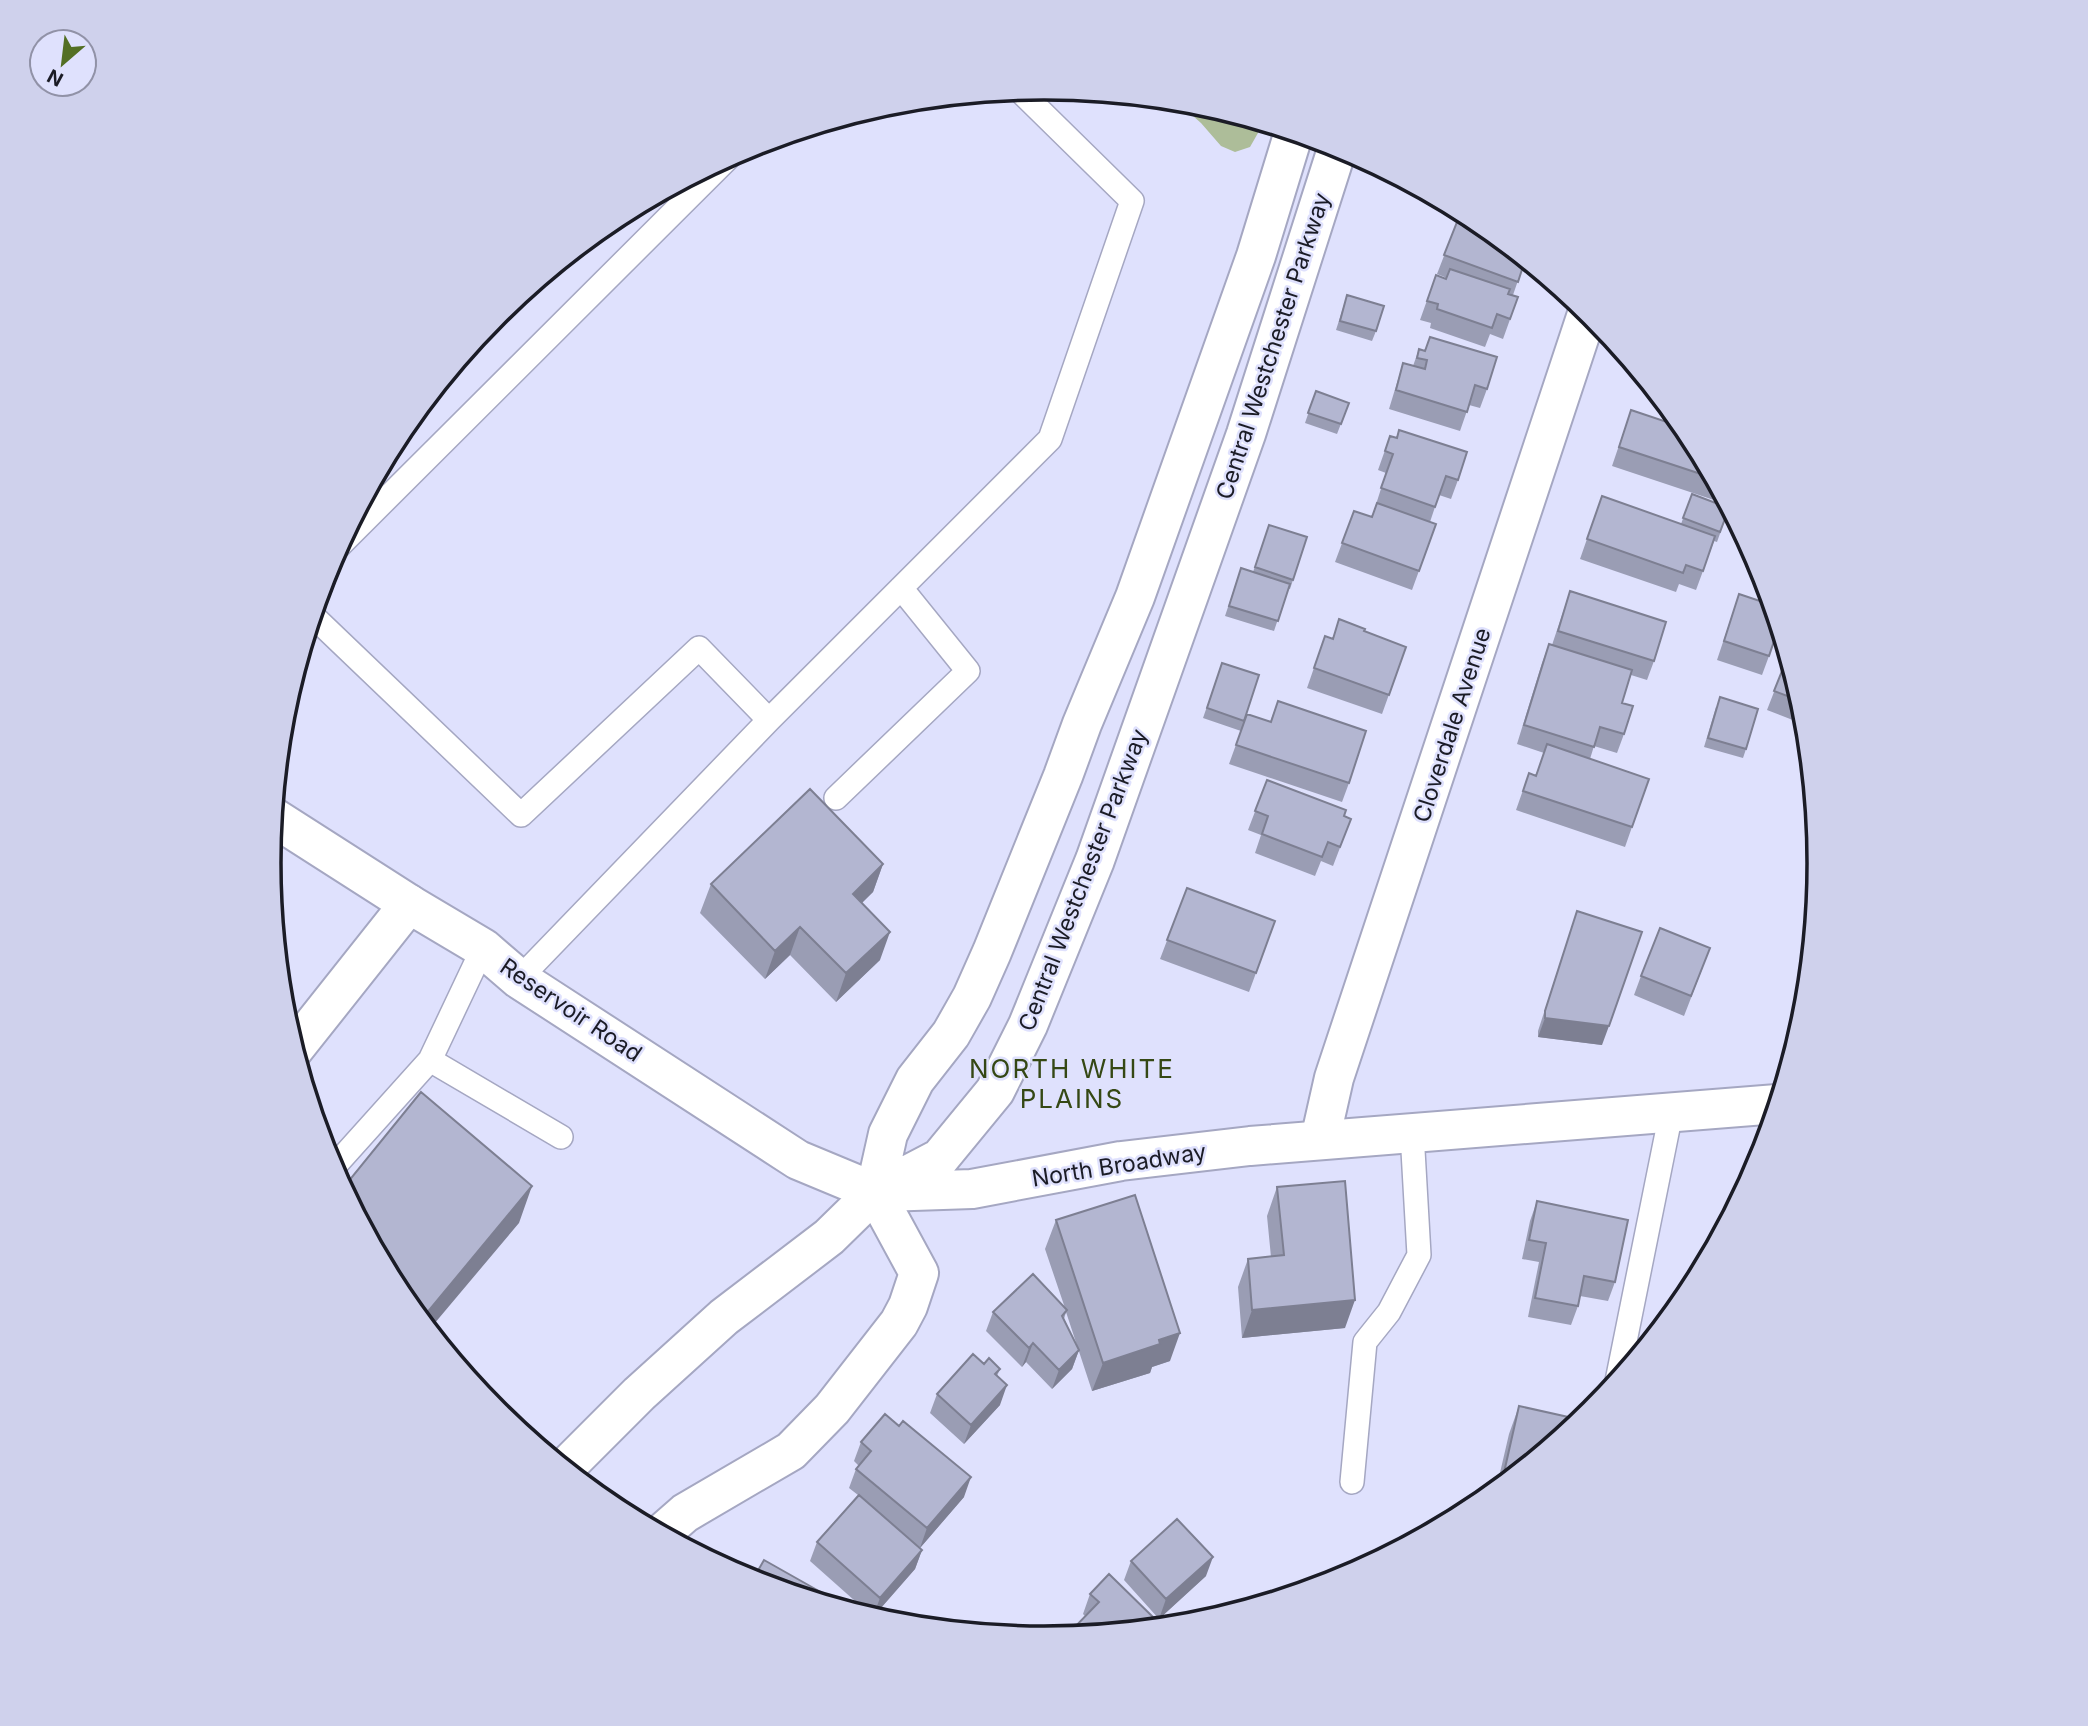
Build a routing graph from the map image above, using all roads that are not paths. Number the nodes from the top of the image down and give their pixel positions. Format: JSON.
{"nodes":[{"id":1,"x":1029,"y":100,"type":"edge"},
{"id":2,"x":1291,"y":141,"type":"edge"},
{"id":3,"x":1334,"y":157,"type":"edge"},
{"id":4,"x":709,"y":177,"type":"edge"},
{"id":5,"x":1584,"y":323,"type":"edge"},
{"id":6,"x":358,"y":527,"type":"edge"},
{"id":7,"x":901,"y":588,"type":"junction"},
{"id":8,"x":320,"y":622,"type":"edge"},
{"id":9,"x":769,"y":720,"type":"junction"},
{"id":10,"x":836,"y":798,"type":"dead end"},
{"id":11,"x":282,"y":823,"type":"edge"},
{"id":12,"x":409,"y":904,"type":"junction"},
{"id":13,"x":483,"y":948,"type":"junction"},
{"id":14,"x":519,"y":979,"type":"junction"},
{"id":15,"x":302,"y":1039,"type":"edge"},
{"id":16,"x":430,"y":1060,"type":"junction"},
{"id":17,"x":1768,"y":1105,"type":"edge"},
{"id":18,"x":1671,"y":1113,"type":"junction"},
{"id":19,"x":1412,"y":1133,"type":"junction"},
{"id":20,"x":561,"y":1137,"type":"dead end"},
{"id":21,"x":1321,"y":1140,"type":"junction"},
{"id":22,"x":341,"y":1159,"type":"edge"},
{"id":23,"x":875,"y":1192,"type":"junction"},
{"id":24,"x":1622,"y":1361,"type":"edge"},
{"id":25,"x":571,"y":1462,"type":"edge"},
{"id":26,"x":1352,"y":1482,"type":"dead end"},
{"id":27,"x":669,"y":1528,"type":"edge"}],
"edges":[{"from":1,"to":7,"type":"lane"},
{"from":2,"to":23,"type":"main road","name":"Central Westchester Parkway"},
{"from":3,"to":23,"type":"main road","name":"Central Westchester Parkway"},
{"from":4,"to":6,"type":"lane"},
{"from":5,"to":21,"type":"main road","name":"Cloverdale Avenue"},
{"from":7,"to":9,"type":"lane"},
{"from":7,"to":10,"type":"lane"},
{"from":8,"to":9,"type":"lane"},
{"from":9,"to":14,"type":"lane"},
{"from":11,"to":12,"type":"main road","name":"Reservoir Road"},
{"from":12,"to":13,"type":"main road","name":"Reservoir Road"},
{"from":12,"to":15,"type":"main road"},
{"from":13,"to":14,"type":"main road","name":"Reservoir Road"},
{"from":13,"to":16,"type":"lane"},
{"from":14,"to":23,"type":"main road","name":"Reservoir Road"},
{"from":16,"to":20,"type":"lane"},
{"from":16,"to":22,"type":"lane"},
{"from":17,"to":18,"type":"main road","name":"North Broadway"},
{"from":18,"to":19,"type":"main road","name":"North Broadway"},
{"from":18,"to":24,"type":"lane"},
{"from":19,"to":21,"type":"main road","name":"North Broadway"},
{"from":19,"to":26,"type":"lane"},
{"from":21,"to":23,"type":"main road","name":"North Broadway"},
{"from":23,"to":25,"type":"main road"},
{"from":23,"to":27,"type":"main road"}]}
